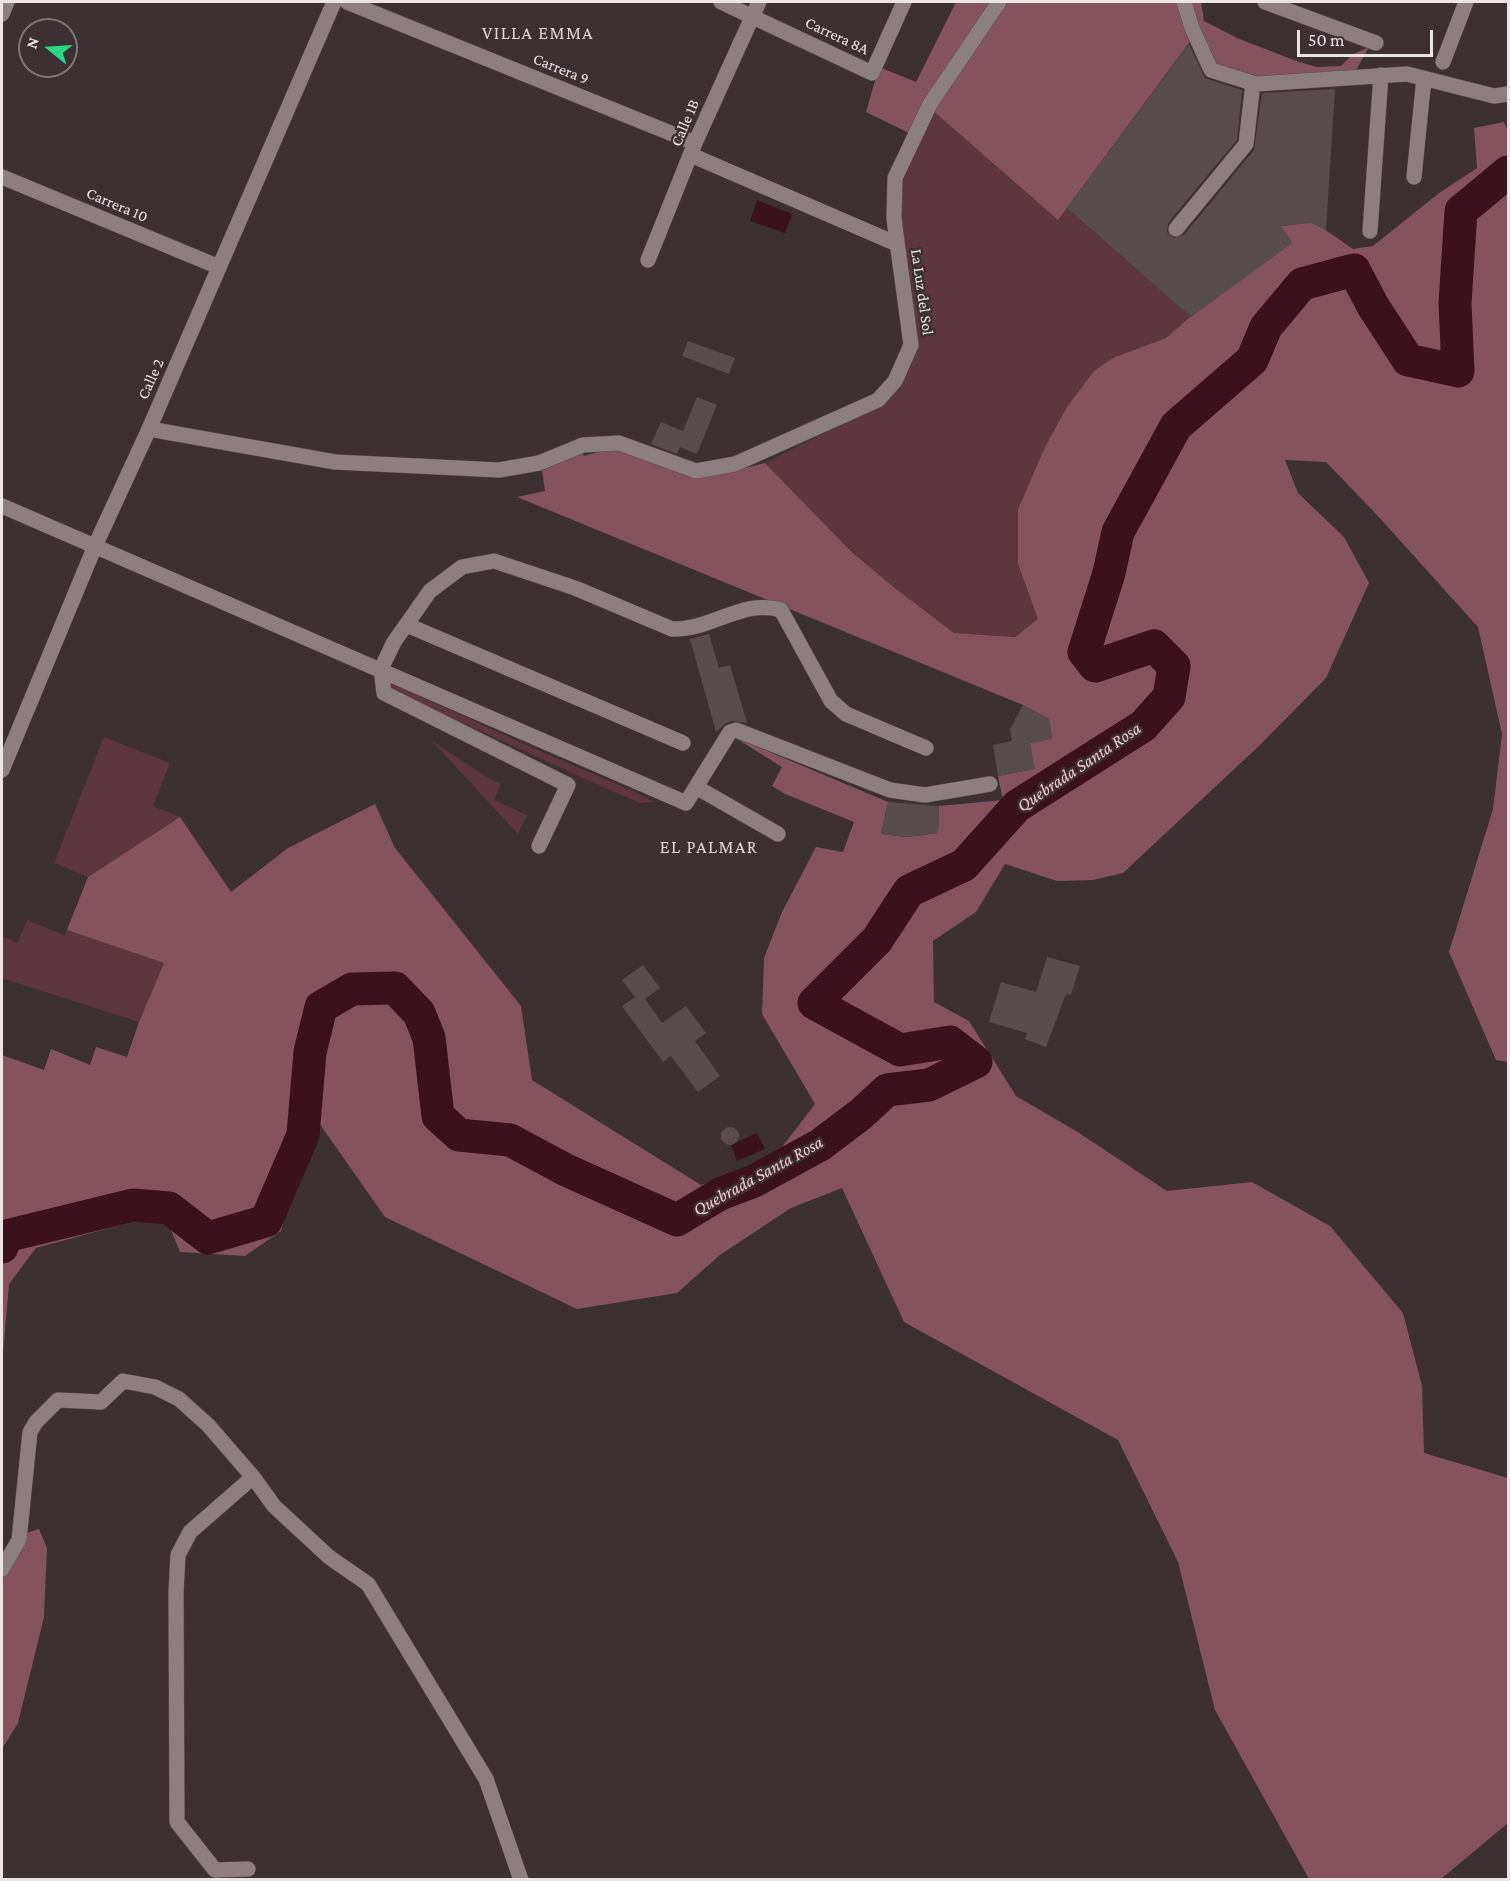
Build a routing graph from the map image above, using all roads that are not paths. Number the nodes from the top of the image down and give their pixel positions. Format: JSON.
{"nodes":[{"id":1,"x":7,"y":2,"type":"edge"},
{"id":2,"x":334,"y":2,"type":"edge"},
{"id":3,"x":347,"y":2,"type":"edge"},
{"id":4,"x":721,"y":2,"type":"edge"},
{"id":5,"x":904,"y":2,"type":"edge"},
{"id":6,"x":999,"y":2,"type":"edge"},
{"id":7,"x":1184,"y":2,"type":"edge"},
{"id":8,"x":1265,"y":2,"type":"edge"},
{"id":9,"x":1465,"y":2,"type":"edge"},
{"id":10,"x":756,"y":9,"type":"edge"},
{"id":11,"x":2,"y":14,"type":"edge"},
{"id":12,"x":1376,"y":43,"type":"dead end"},
{"id":13,"x":1443,"y":62,"type":"dead end"},
{"id":14,"x":1381,"y":75,"type":"junction"},
{"id":15,"x":1424,"y":78,"type":"junction"},
{"id":16,"x":1253,"y":83,"type":"junction"},
{"id":17,"x":1509,"y":94,"type":"edge"},
{"id":18,"x":693,"y":149,"type":"junction"},
{"id":19,"x":2,"y":177,"type":"edge"},
{"id":20,"x":1414,"y":177,"type":"dead end"},
{"id":21,"x":1176,"y":229,"type":"dead end"},
{"id":22,"x":1370,"y":231,"type":"dead end"},
{"id":23,"x":897,"y":244,"type":"junction"},
{"id":24,"x":648,"y":260,"type":"dead end"},
{"id":25,"x":219,"y":267,"type":"junction"},
{"id":26,"x":149,"y":429,"type":"junction"},
{"id":27,"x":2,"y":506,"type":"edge"},
{"id":28,"x":94,"y":546,"type":"junction"},
{"id":29,"x":407,"y":625,"type":"junction"},
{"id":30,"x":381,"y":669,"type":"junction"},
{"id":31,"x":683,"y":743,"type":"dead end"},
{"id":32,"x":926,"y":748,"type":"dead end"},
{"id":33,"x":2,"y":770,"type":"edge"},
{"id":34,"x":990,"y":784,"type":"dead end"},
{"id":35,"x":696,"y":787,"type":"junction"},
{"id":36,"x":778,"y":834,"type":"dead end"},
{"id":37,"x":539,"y":846,"type":"dead end"},
{"id":38,"x":253,"y":1477,"type":"junction"},
{"id":39,"x":2,"y":1569,"type":"edge"},
{"id":40,"x":248,"y":1869,"type":"dead end"},
{"id":41,"x":521,"y":1880,"type":"edge"}],
"edges":[{"from":1,"to":11,"type":"street"},
{"from":2,"to":25,"type":"street","name":"Calle 2"},
{"from":3,"to":18,"type":"street","name":"Carrera 9"},
{"from":4,"to":10,"type":"street","name":"Carrera 8A"},
{"from":5,"to":10,"type":"street","name":"Carrera 8A"},
{"from":6,"to":23,"type":"street","name":"La Luz del Sol"},
{"from":7,"to":16,"type":"street"},
{"from":8,"to":12,"type":"street"},
{"from":9,"to":13,"type":"street"},
{"from":10,"to":18,"type":"street","name":"Calle 1B"},
{"from":14,"to":15,"type":"street"},
{"from":14,"to":16,"type":"street"},
{"from":14,"to":22,"type":"street"},
{"from":15,"to":17,"type":"street"},
{"from":15,"to":20,"type":"street"},
{"from":16,"to":21,"type":"street"},
{"from":18,"to":23,"type":"street","name":"Carrera 9"},
{"from":18,"to":24,"type":"street","name":"Calle 1B"},
{"from":19,"to":25,"type":"street","name":"Carrera 10"},
{"from":23,"to":26,"type":"street","name":"La Luz del Sol"},
{"from":25,"to":26,"type":"street","name":"Calle 2"},
{"from":26,"to":28,"type":"street","name":"Calle 2"},
{"from":27,"to":28,"type":"street"},
{"from":28,"to":30,"type":"street"},
{"from":28,"to":33,"type":"street","name":"Calle 2"},
{"from":29,"to":30,"type":"street"},
{"from":29,"to":31,"type":"street"},
{"from":29,"to":32,"type":"street"},
{"from":30,"to":35,"type":"street"},
{"from":30,"to":37,"type":"street"},
{"from":34,"to":35,"type":"street"},
{"from":35,"to":36,"type":"street"},
{"from":38,"to":39,"type":"street"},
{"from":38,"to":40,"type":"street"},
{"from":38,"to":41,"type":"street"}]}
